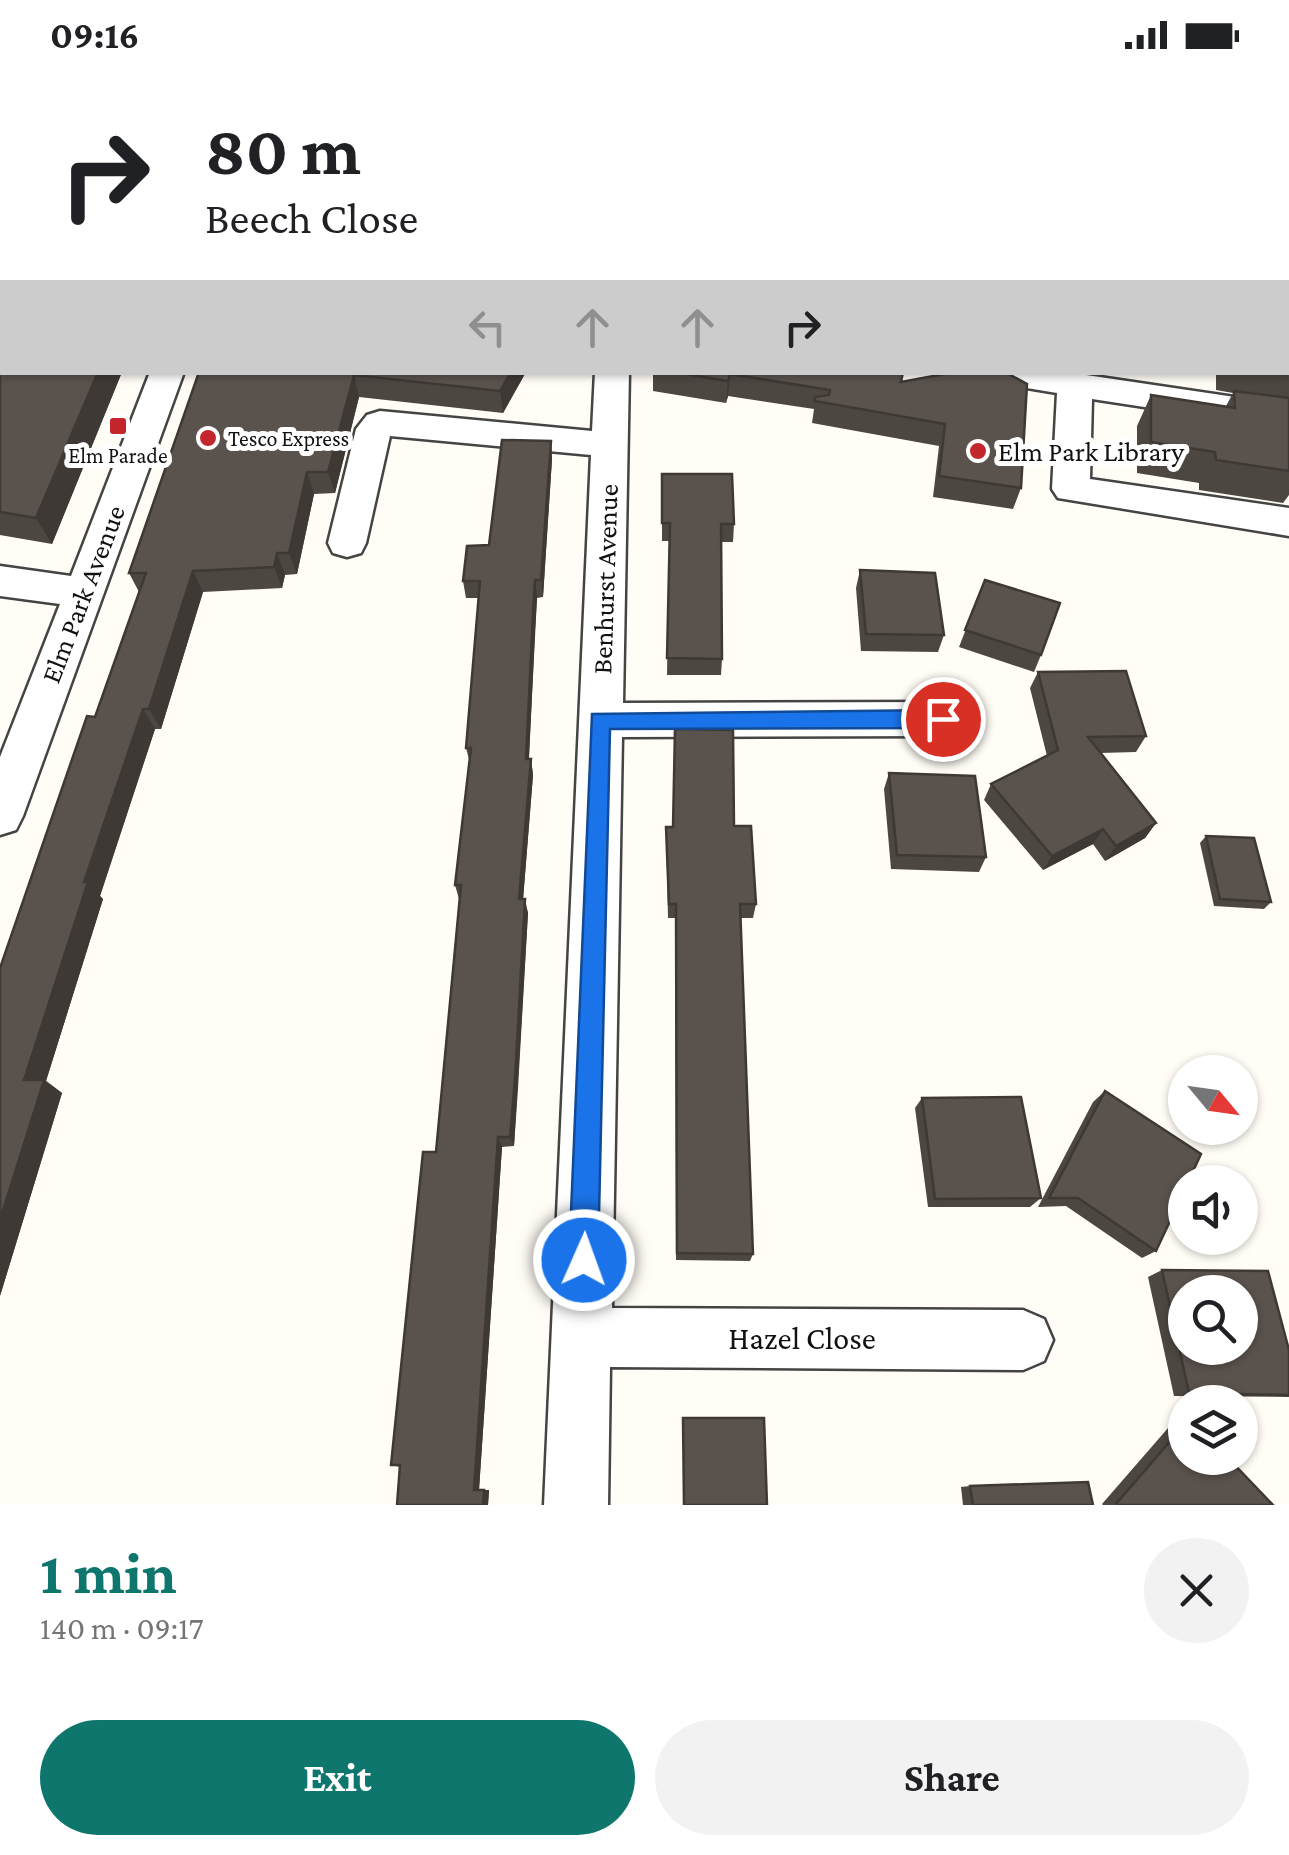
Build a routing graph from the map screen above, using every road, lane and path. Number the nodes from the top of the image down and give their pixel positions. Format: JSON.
{"nodes":[{"id":1,"x":166,"y":375,"type":"edge"},
{"id":2,"x":612,"y":375,"type":"edge"},
{"id":3,"x":1007,"y":375,"type":"edge"},
{"id":4,"x":1075,"y":386,"type":"junction"},
{"id":5,"x":1289,"y":417,"type":"edge"},
{"id":6,"x":610,"y":445,"type":"junction"},
{"id":7,"x":1289,"y":522,"type":"edge"},
{"id":8,"x":346,"y":542,"type":"dead end"},
{"id":9,"x":0,"y":581,"type":"edge"},
{"id":10,"x":83,"y":592,"type":"junction"},
{"id":11,"x":943,"y":719,"type":"dead end"},
{"id":12,"x":599,"y":720,"type":"junction"},
{"id":13,"x":0,"y":816,"type":"edge"},
{"id":14,"x":581,"y":1336,"type":"junction"},
{"id":15,"x":1024,"y":1340,"type":"dead end"},
{"id":16,"x":576,"y":1505,"type":"edge"}],
"edges":[{"from":1,"to":10,"type":"street","name":"Elm Park Avenue"},
{"from":2,"to":6,"type":"street","name":"Benhurst Avenue"},
{"from":3,"to":4,"type":"street"},
{"from":4,"to":5,"type":"street"},
{"from":4,"to":7,"type":"street"},
{"from":6,"to":8,"type":"street"},
{"from":6,"to":12,"type":"street","name":"Benhurst Avenue"},
{"from":9,"to":10,"type":"street"},
{"from":10,"to":13,"type":"street","name":"Elm Park Avenue"},
{"from":11,"to":12,"type":"street"},
{"from":12,"to":14,"type":"street","name":"Benhurst Avenue"},
{"from":14,"to":15,"type":"street","name":"Hazel Close"},
{"from":14,"to":16,"type":"street","name":"Benhurst Avenue"}]}
